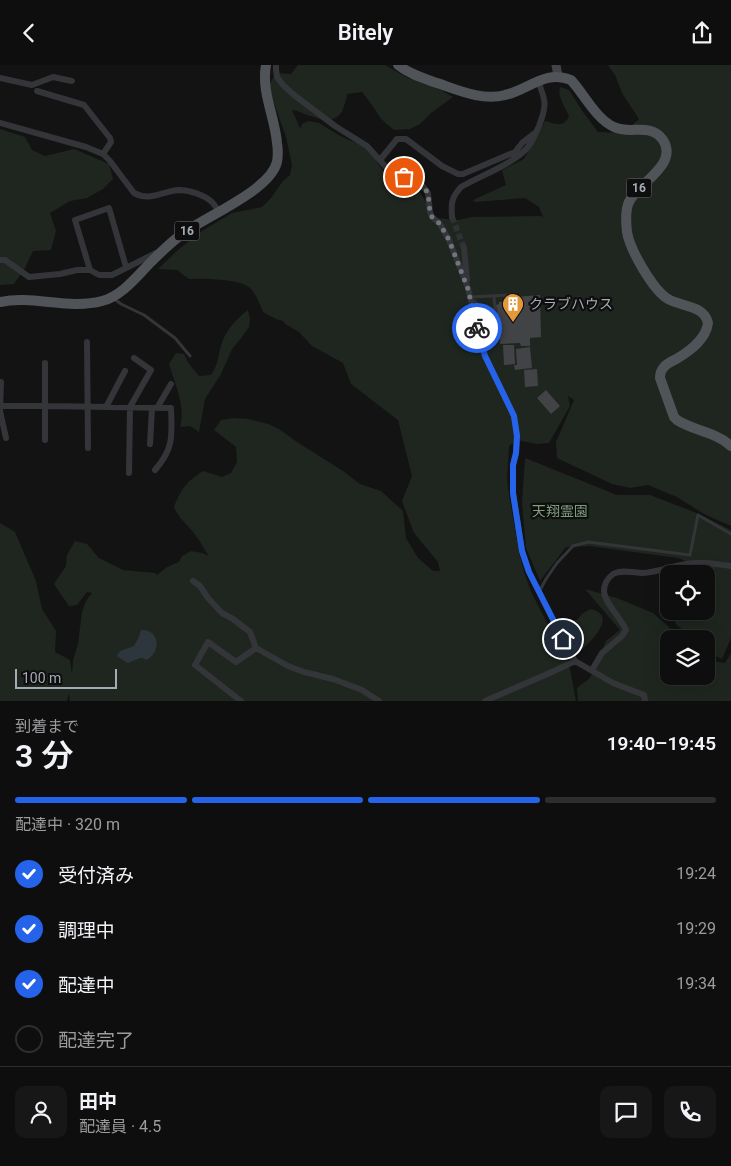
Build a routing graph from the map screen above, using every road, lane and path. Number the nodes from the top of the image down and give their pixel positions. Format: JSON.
{"nodes":[{"id":1,"x":266,"y":65,"type":"edge"},
{"id":2,"x":276,"y":65,"type":"edge"},
{"id":3,"x":398,"y":65,"type":"edge"},
{"id":4,"x":556,"y":65,"type":"edge"},
{"id":5,"x":558,"y":76,"type":"junction"},
{"id":6,"x":0,"y":78,"type":"edge"},
{"id":7,"x":72,"y":81,"type":"dead end"},
{"id":8,"x":538,"y":81,"type":"junction"},
{"id":9,"x":37,"y":91,"type":"dead end"},
{"id":10,"x":0,"y":123,"type":"edge"},
{"id":11,"x":535,"y":133,"type":"junction"},
{"id":12,"x":103,"y":154,"type":"junction"},
{"id":13,"x":380,"y":160,"type":"junction"},
{"id":14,"x":219,"y":212,"type":"junction"},
{"id":15,"x":452,"y":217,"type":"tunnel mouth"},
{"id":16,"x":464,"y":248,"type":"tunnel mouth"},
{"id":17,"x":164,"y":250,"type":"junction"},
{"id":18,"x":0,"y":260,"type":"edge"},
{"id":19,"x":126,"y":267,"type":"junction"},
{"id":20,"x":90,"y":270,"type":"junction"},
{"id":21,"x":468,"y":289,"type":"junction"},
{"id":22,"x":494,"y":296,"type":"junction"},
{"id":23,"x":470,"y":297,"type":"junction"},
{"id":24,"x":113,"y":298,"type":"junction"},
{"id":25,"x":0,"y":302,"type":"edge"},
{"id":26,"x":513,"y":309,"type":"dead end"},
{"id":27,"x":87,"y":342,"type":"dead end"},
{"id":28,"x":190,"y":356,"type":"dead end"},
{"id":29,"x":134,"y":358,"type":"dead end"},
{"id":30,"x":45,"y":363,"type":"dead end"},
{"id":31,"x":124,"y":371,"type":"dead end"},
{"id":32,"x":2,"y":382,"type":"dead end"},
{"id":33,"x":171,"y":384,"type":"dead end"},
{"id":34,"x":1,"y":406,"type":"edge"},
{"id":35,"x":44,"y":406,"type":"junction"},
{"id":36,"x":89,"y":407,"type":"junction"},
{"id":37,"x":106,"y":407,"type":"junction"},
{"id":38,"x":130,"y":407,"type":"junction"},
{"id":39,"x":154,"y":408,"type":"junction"},
{"id":40,"x":6,"y":438,"type":"dead end"},
{"id":41,"x":45,"y":440,"type":"dead end"},
{"id":42,"x":150,"y":444,"type":"dead end"},
{"id":43,"x":731,"y":446,"type":"edge"},
{"id":44,"x":88,"y":448,"type":"dead end"},
{"id":45,"x":155,"y":470,"type":"dead end"},
{"id":46,"x":129,"y":473,"type":"dead end"},
{"id":47,"x":731,"y":535,"type":"edge"},
{"id":48,"x":731,"y":566,"type":"edge"},
{"id":49,"x":193,"y":581,"type":"dead end"},
{"id":50,"x":539,"y":593,"type":"junction"},
{"id":51,"x":256,"y":648,"type":"junction"},
{"id":52,"x":575,"y":661,"type":"junction"},
{"id":53,"x":592,"y":670,"type":"junction"},
{"id":54,"x":241,"y":701,"type":"edge"},
{"id":55,"x":379,"y":701,"type":"edge"},
{"id":56,"x":485,"y":701,"type":"edge"},
{"id":57,"x":645,"y":701,"type":"edge"}],
"edges":[{"from":1,"to":14,"type":"main road","number":"16"},
{"from":2,"to":13,"type":"street"},
{"from":3,"to":8,"type":"main road"},
{"from":4,"to":5,"type":"main road"},
{"from":5,"to":8,"type":"main road"},
{"from":5,"to":43,"type":"main road","number":"16"},
{"from":6,"to":7,"type":"street"},
{"from":8,"to":11,"type":"street"},
{"from":9,"to":12,"type":"street"},
{"from":10,"to":12,"type":"street"},
{"from":11,"to":13,"type":"street"},
{"from":11,"to":15,"type":"street"},
{"from":12,"to":14,"type":"street"},
{"from":13,"to":21,"type":"street"},
{"from":14,"to":17,"type":"main road","number":"16"},
{"from":16,"to":21,"type":"street"},
{"from":17,"to":19,"type":"street"},
{"from":17,"to":24,"type":"main road","number":"16"},
{"from":18,"to":20,"type":"street"},
{"from":19,"to":20,"type":"street"},
{"from":19,"to":20,"type":"street"},
{"from":21,"to":23,"type":"street"},
{"from":22,"to":23,"type":"lane"},
{"from":22,"to":23,"type":"lane"},
{"from":22,"to":26,"type":"lane"},
{"from":23,"to":50,"type":"street"},
{"from":24,"to":25,"type":"main road","number":"16"},
{"from":24,"to":28,"type":"lane"},
{"from":27,"to":36,"type":"street"},
{"from":29,"to":38,"type":"street"},
{"from":30,"to":35,"type":"street"},
{"from":31,"to":37,"type":"street"},
{"from":32,"to":34,"type":"street"},
{"from":33,"to":39,"type":"street"},
{"from":34,"to":35,"type":"street"},
{"from":34,"to":40,"type":"street"},
{"from":35,"to":36,"type":"street"},
{"from":35,"to":41,"type":"street"},
{"from":36,"to":37,"type":"street"},
{"from":36,"to":44,"type":"street"},
{"from":37,"to":38,"type":"street"},
{"from":38,"to":39,"type":"street"},
{"from":38,"to":46,"type":"street"},
{"from":39,"to":42,"type":"street"},
{"from":39,"to":45,"type":"street"},
{"from":47,"to":50,"type":"lane"},
{"from":48,"to":53,"type":"street"},
{"from":49,"to":51,"type":"street"},
{"from":50,"to":52,"type":"street"},
{"from":51,"to":54,"type":"street"},
{"from":51,"to":55,"type":"street"},
{"from":52,"to":53,"type":"street"},
{"from":52,"to":56,"type":"street"},
{"from":53,"to":57,"type":"street"}]}
